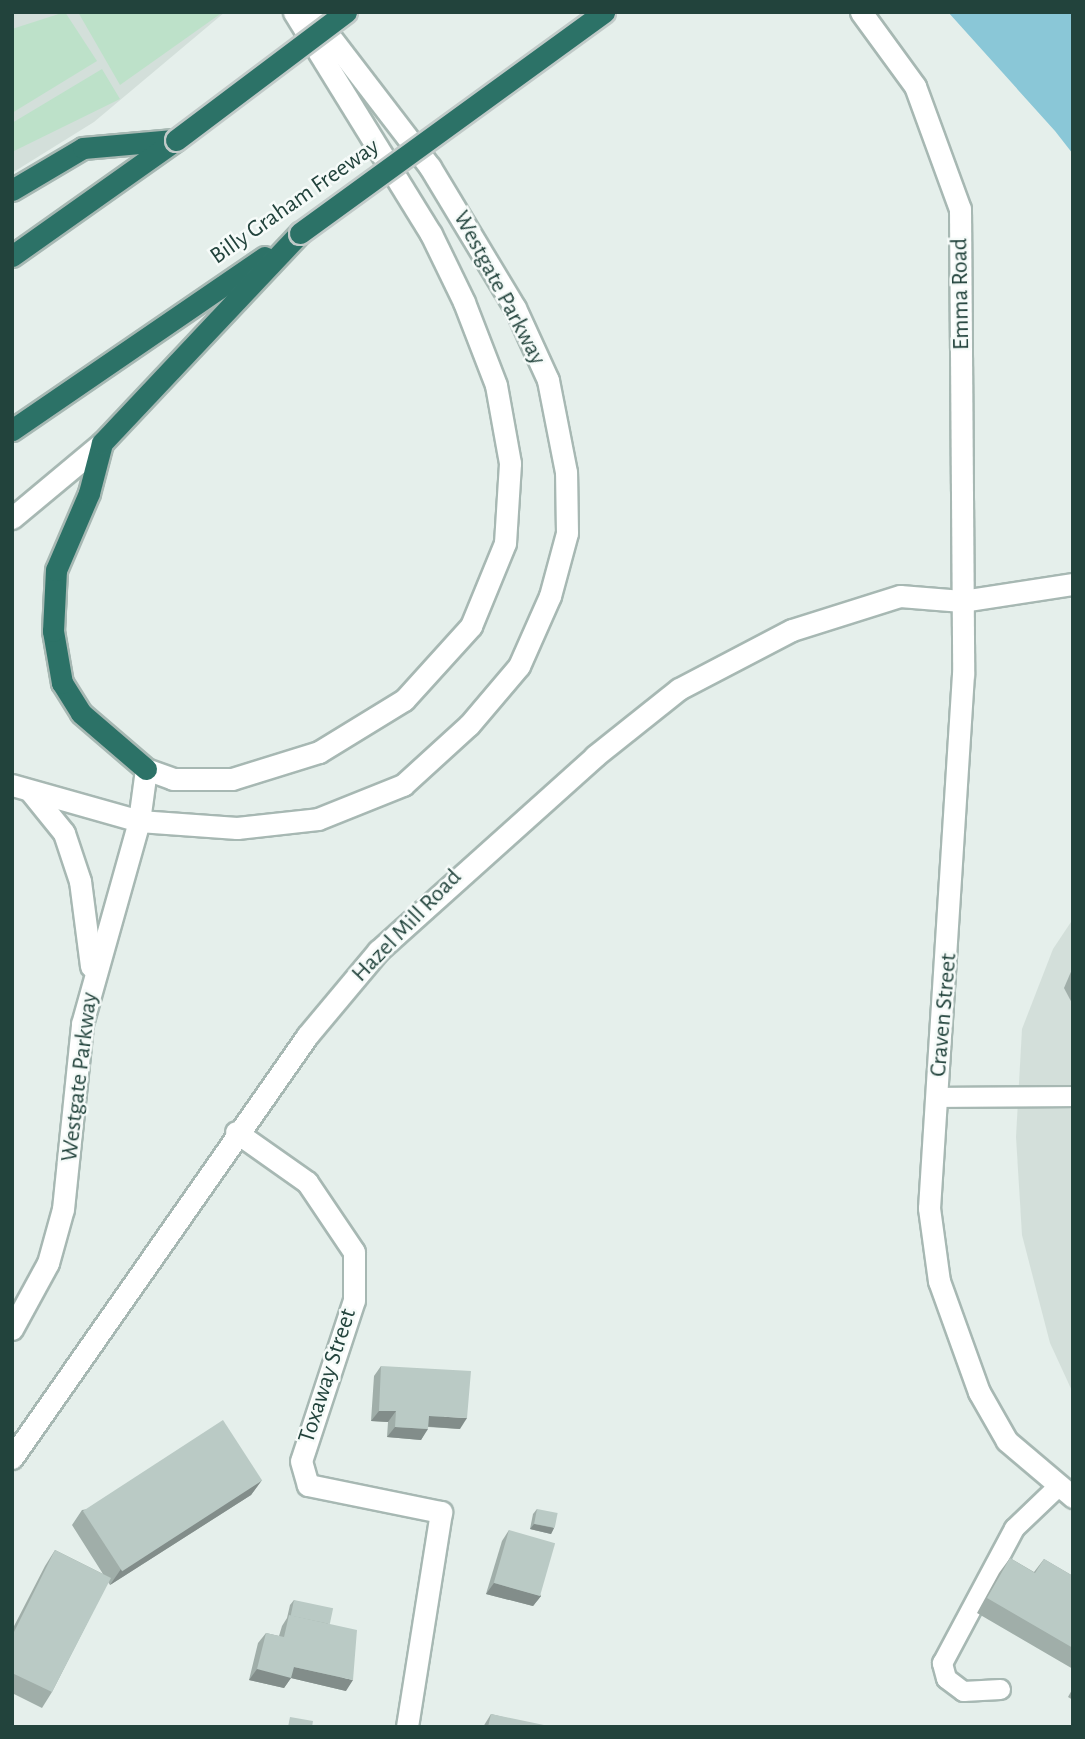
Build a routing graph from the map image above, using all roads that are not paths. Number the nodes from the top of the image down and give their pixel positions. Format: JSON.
{"nodes":[{"id":1,"x":293,"y":12,"type":"edge"},
{"id":2,"x":311,"y":12,"type":"edge"},
{"id":3,"x":346,"y":12,"type":"edge"},
{"id":4,"x":604,"y":12,"type":"edge"},
{"id":5,"x":862,"y":12,"type":"edge"},
{"id":6,"x":176,"y":140,"type":"junction"},
{"id":7,"x":12,"y":190,"type":"edge"},
{"id":8,"x":300,"y":233,"type":"junction"},
{"id":9,"x":12,"y":256,"type":"edge"},
{"id":10,"x":12,"y":429,"type":"edge"},
{"id":11,"x":102,"y":443,"type":"junction"},
{"id":12,"x":12,"y":519,"type":"edge"},
{"id":13,"x":1073,"y":584,"type":"edge"},
{"id":14,"x":962,"y":601,"type":"junction"},
{"id":15,"x":146,"y":769,"type":"junction"},
{"id":16,"x":21,"y":788,"type":"edge"},
{"id":17,"x":139,"y":821,"type":"junction"},
{"id":18,"x":92,"y":977,"type":"junction"},
{"id":19,"x":1073,"y":1096,"type":"edge"},
{"id":20,"x":936,"y":1097,"type":"junction"},
{"id":21,"x":236,"y":1132,"type":"junction"},
{"id":22,"x":12,"y":1329,"type":"edge"},
{"id":23,"x":12,"y":1458,"type":"edge"},
{"id":24,"x":1066,"y":1491,"type":"edge"},
{"id":25,"x":1000,"y":1689,"type":"dead end"},
{"id":26,"x":407,"y":1727,"type":"edge"}],
"edges":[{"from":1,"to":15,"type":"street"},
{"from":2,"to":17,"type":"street","name":"Westgate Parkway"},
{"from":3,"to":6,"type":"highway","bridge":true},
{"from":4,"to":8,"type":"highway","name":"Billy Graham Freeway","bridge":true},
{"from":5,"to":14,"type":"street","name":"Emma Road"},
{"from":6,"to":7,"type":"highway"},
{"from":6,"to":9,"type":"highway"},
{"from":8,"to":10,"type":"highway","name":"Billy Graham Freeway"},
{"from":8,"to":11,"type":"highway"},
{"from":11,"to":12,"type":"street"},
{"from":11,"to":15,"type":"highway"},
{"from":13,"to":14,"type":"street"},
{"from":14,"to":20,"type":"street","name":"Craven Street"},
{"from":14,"to":21,"type":"street","name":"Hazel Mill Road"},
{"from":15,"to":17,"type":"street","name":"Westgate Parkway"},
{"from":16,"to":17,"type":"street"},
{"from":16,"to":18,"type":"street"},
{"from":17,"to":18,"type":"street","name":"Westgate Parkway"},
{"from":18,"to":22,"type":"street","name":"Westgate Parkway"},
{"from":19,"to":20,"type":"lane"},
{"from":20,"to":24,"type":"street","name":"Craven Street"},
{"from":21,"to":23,"type":"street","name":"Hazel Mill Road"},
{"from":21,"to":26,"type":"street","name":"Toxaway Street"},
{"from":24,"to":25,"type":"lane"}]}
